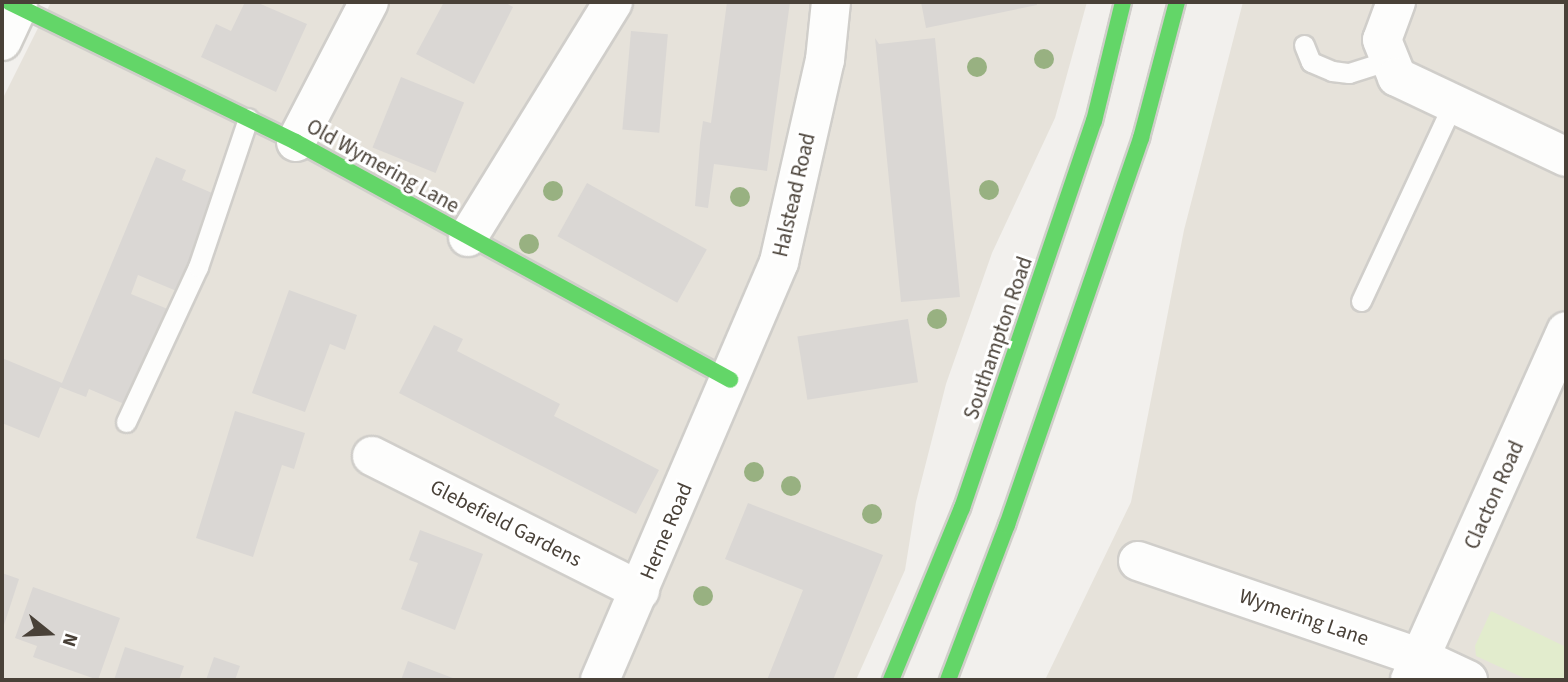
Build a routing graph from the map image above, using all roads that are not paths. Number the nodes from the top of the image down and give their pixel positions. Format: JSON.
{"nodes":[{"id":1,"x":369,"y":2,"type":"edge"},
{"id":2,"x":614,"y":2,"type":"edge"},
{"id":3,"x":831,"y":2,"type":"edge"},
{"id":4,"x":1123,"y":2,"type":"edge"},
{"id":5,"x":1177,"y":2,"type":"edge"},
{"id":6,"x":1396,"y":2,"type":"edge"},
{"id":7,"x":15,"y":3,"type":"edge"},
{"id":8,"x":2,"y":41,"type":"edge"},
{"id":9,"x":1304,"y":45,"type":"dead end"},
{"id":10,"x":1390,"y":60,"type":"junction"},
{"id":11,"x":1453,"y":104,"type":"junction"},
{"id":12,"x":248,"y":118,"type":"junction"},
{"id":13,"x":296,"y":142,"type":"junction"},
{"id":14,"x":1566,"y":157,"type":"edge"},
{"id":15,"x":468,"y":237,"type":"junction"},
{"id":16,"x":1361,"y":301,"type":"dead end"},
{"id":17,"x":1566,"y":331,"type":"edge"},
{"id":18,"x":730,"y":380,"type":"junction"},
{"id":19,"x":126,"y":422,"type":"dead end"},
{"id":20,"x":372,"y":456,"type":"dead end"},
{"id":21,"x":1138,"y":561,"type":"dead end"},
{"id":22,"x":640,"y":591,"type":"junction"},
{"id":23,"x":1415,"y":669,"type":"edge"},
{"id":24,"x":600,"y":680,"type":"edge"},
{"id":25,"x":891,"y":680,"type":"edge"},
{"id":26,"x":948,"y":680,"type":"edge"},
{"id":27,"x":1468,"y":680,"type":"edge"}],
"edges":[{"from":1,"to":13,"type":"street"},
{"from":2,"to":15,"type":"street"},
{"from":3,"to":18,"type":"street","name":"Halstead Road"},
{"from":4,"to":25,"type":"main road","name":"Southampton Road"},
{"from":5,"to":26,"type":"main road"},
{"from":6,"to":10,"type":"street"},
{"from":7,"to":8,"type":"street"},
{"from":7,"to":12,"type":"main road","name":"Old Wymering Lane"},
{"from":9,"to":10,"type":"lane"},
{"from":10,"to":11,"type":"street"},
{"from":11,"to":14,"type":"street"},
{"from":11,"to":16,"type":"lane"},
{"from":12,"to":13,"type":"main road","name":"Old Wymering Lane"},
{"from":12,"to":19,"type":"lane"},
{"from":13,"to":15,"type":"main road","name":"Old Wymering Lane"},
{"from":15,"to":18,"type":"main road","name":"Old Wymering Lane"},
{"from":17,"to":23,"type":"street","name":"Clacton Road"},
{"from":18,"to":22,"type":"street","name":"Herne Road"},
{"from":20,"to":22,"type":"street","name":"Glebefield Gardens"},
{"from":21,"to":23,"type":"street","name":"Wymering Lane"},
{"from":22,"to":24,"type":"street","name":"Herne Road"},
{"from":23,"to":27,"type":"street","name":"Wymering Lane"}]}
